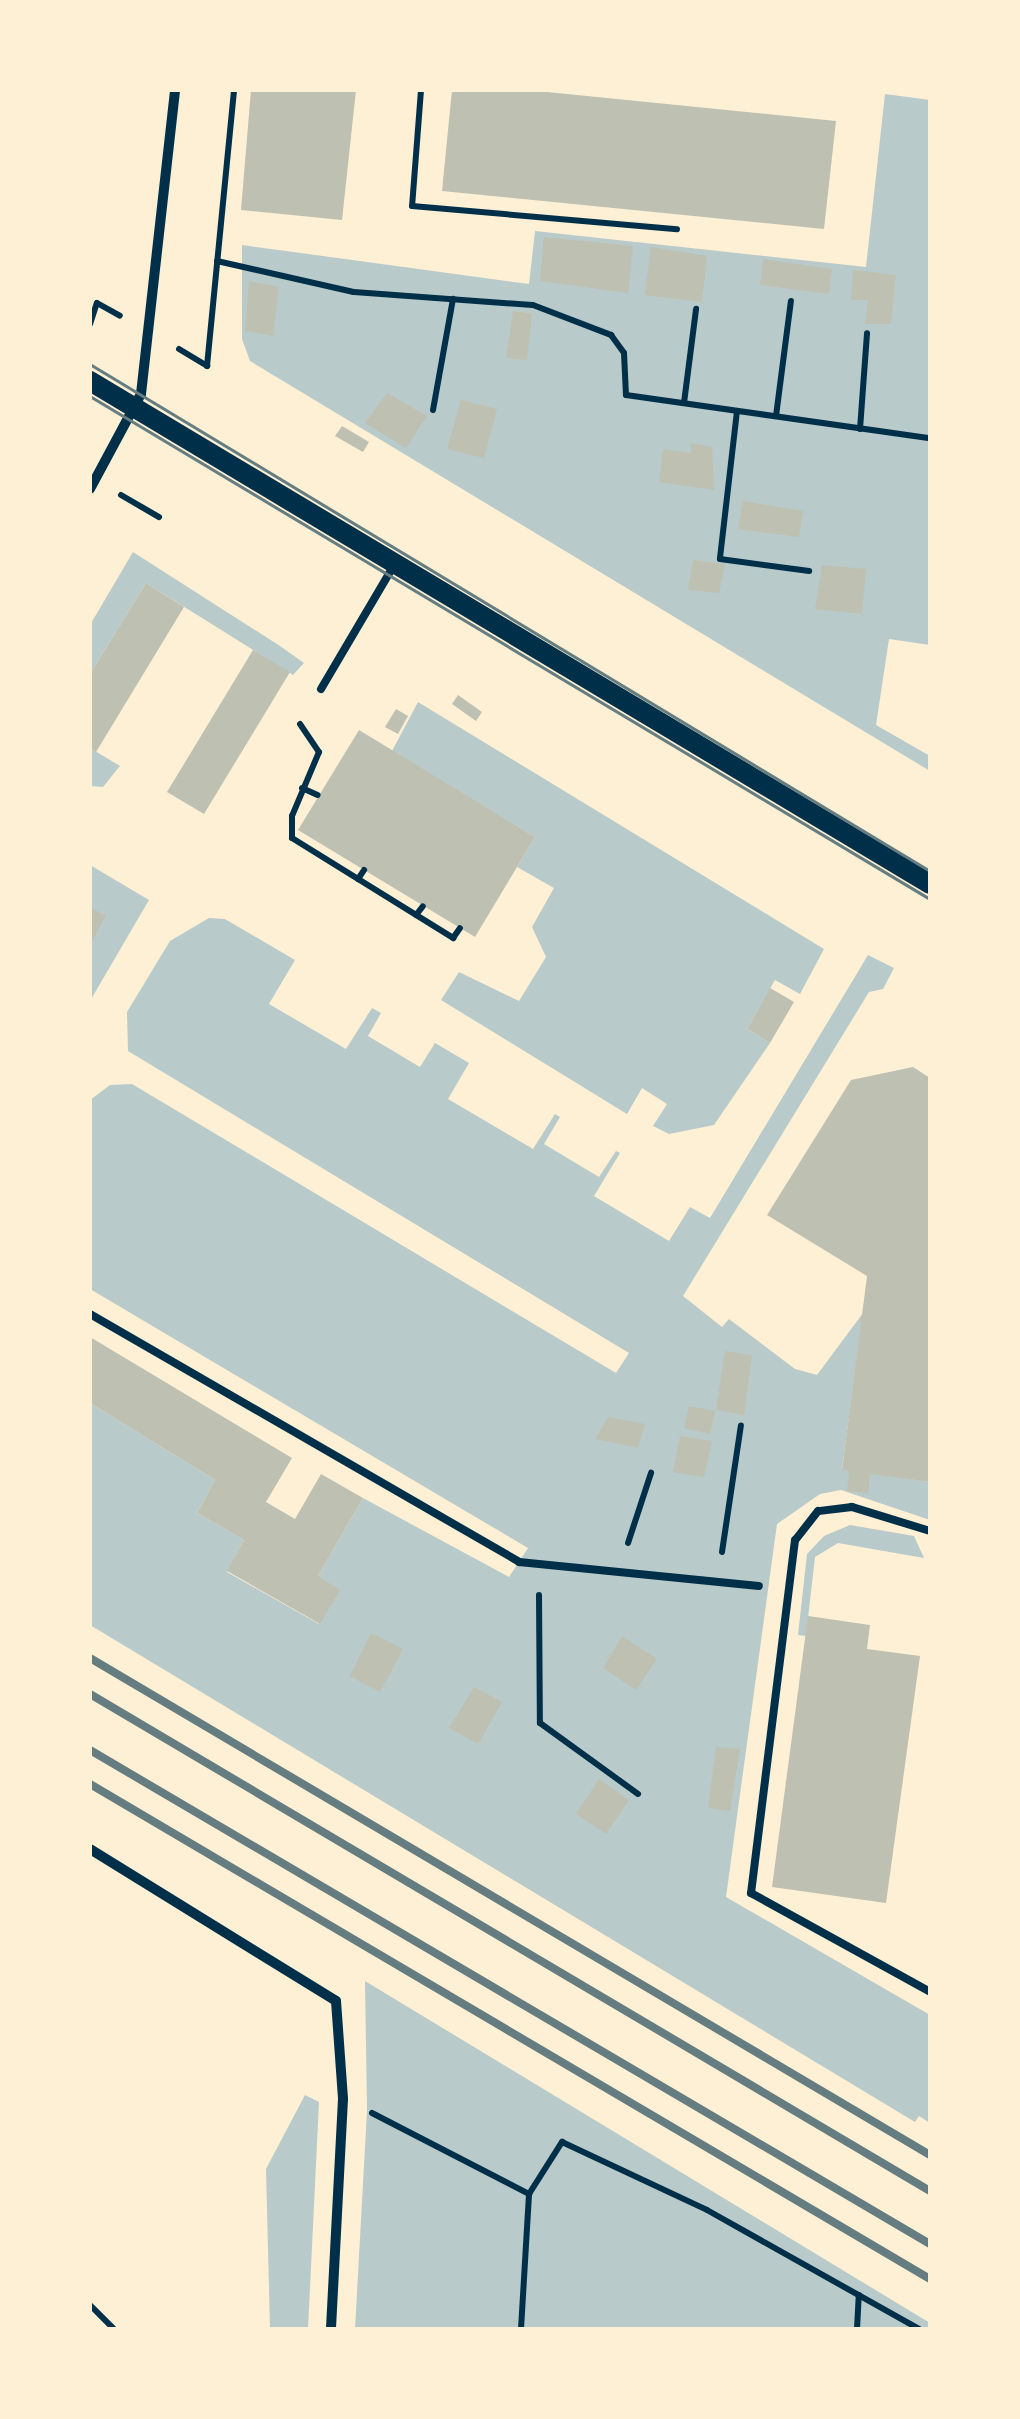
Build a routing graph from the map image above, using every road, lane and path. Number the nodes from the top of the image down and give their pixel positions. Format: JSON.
{"nodes":[{"id":1,"x":175,"y":90,"type":"edge"},
{"id":2,"x":234,"y":90,"type":"edge"},
{"id":3,"x":421,"y":90,"type":"edge"},
{"id":4,"x":678,"y":230,"type":"dead end"},
{"id":5,"x":217,"y":261,"type":"junction"},
{"id":6,"x":453,"y":299,"type":"junction"},
{"id":7,"x":791,"y":301,"type":"dead end"},
{"id":8,"x":696,"y":309,"type":"dead end"},
{"id":9,"x":867,"y":332,"type":"dead end"},
{"id":10,"x":207,"y":366,"type":"dead end"},
{"id":11,"x":90,"y":381,"type":"edge"},
{"id":12,"x":684,"y":403,"type":"junction"},
{"id":13,"x":137,"y":410,"type":"junction"},
{"id":14,"x":433,"y":410,"type":"dead end"},
{"id":15,"x":738,"y":412,"type":"junction"},
{"id":16,"x":776,"y":416,"type":"junction"},
{"id":17,"x":860,"y":429,"type":"junction"},
{"id":18,"x":930,"y":438,"type":"edge"},
{"id":19,"x":90,"y":489,"type":"edge"},
{"id":20,"x":394,"y":565,"type":"junction"},
{"id":21,"x":809,"y":571,"type":"dead end"},
{"id":22,"x":321,"y":689,"type":"dead end"},
{"id":23,"x":300,"y":724,"type":"dead end"},
{"id":24,"x":302,"y":788,"type":"junction"},
{"id":25,"x":318,"y":795,"type":"dead end"},
{"id":26,"x":332,"y":851,"type":"dead end"},
{"id":27,"x":325,"y":858,"type":"junction"},
{"id":28,"x":364,"y":870,"type":"dead end"},
{"id":29,"x":358,"y":879,"type":"junction"},
{"id":30,"x":930,"y":884,"type":"edge"},
{"id":31,"x":422,"y":906,"type":"dead end"},
{"id":32,"x":416,"y":915,"type":"junction"},
{"id":33,"x":460,"y":928,"type":"dead end"},
{"id":34,"x":90,"y":1314,"type":"edge"},
{"id":35,"x":741,"y":1425,"type":"dead end"},
{"id":36,"x":651,"y":1474,"type":"dead end"},
{"id":37,"x":930,"y":1531,"type":"edge"},
{"id":38,"x":536,"y":1564,"type":"junction"},
{"id":39,"x":618,"y":1572,"type":"junction"},
{"id":40,"x":716,"y":1582,"type":"junction"},
{"id":41,"x":759,"y":1586,"type":"dead end"},
{"id":42,"x":638,"y":1794,"type":"dead end"},
{"id":43,"x":90,"y":1850,"type":"edge"},
{"id":44,"x":930,"y":1992,"type":"edge"},
{"id":45,"x":344,"y":2099,"type":"junction"},
{"id":46,"x":529,"y":2194,"type":"junction"},
{"id":47,"x":859,"y":2296,"type":"junction"},
{"id":48,"x":90,"y":2305,"type":"edge"},
{"id":49,"x":114,"y":2329,"type":"edge"},
{"id":50,"x":331,"y":2329,"type":"edge"},
{"id":51,"x":521,"y":2329,"type":"edge"},
{"id":52,"x":857,"y":2329,"type":"edge"},
{"id":53,"x":919,"y":2329,"type":"edge"}],
"edges":[{"from":1,"to":13,"type":"street"},
{"from":2,"to":5,"type":"path"},
{"from":3,"to":4,"type":"path"},
{"from":5,"to":6,"type":"path"},
{"from":5,"to":10,"type":"path"},
{"from":6,"to":12,"type":"path"},
{"from":6,"to":14,"type":"path"},
{"from":7,"to":16,"type":"path"},
{"from":8,"to":12,"type":"path"},
{"from":9,"to":17,"type":"path"},
{"from":11,"to":13,"type":"main road"},
{"from":12,"to":15,"type":"path"},
{"from":13,"to":19,"type":"street"},
{"from":13,"to":20,"type":"main road"},
{"from":15,"to":16,"type":"path"},
{"from":15,"to":21,"type":"path"},
{"from":16,"to":17,"type":"path"},
{"from":17,"to":18,"type":"path"},
{"from":20,"to":22,"type":"lane"},
{"from":20,"to":30,"type":"main road"},
{"from":23,"to":24,"type":"path"},
{"from":24,"to":25,"type":"path"},
{"from":24,"to":27,"type":"path"},
{"from":26,"to":27,"type":"path"},
{"from":27,"to":29,"type":"path"},
{"from":28,"to":29,"type":"path"},
{"from":29,"to":32,"type":"path"},
{"from":31,"to":32,"type":"path"},
{"from":32,"to":33,"type":"path"},
{"from":34,"to":38,"type":"lane"},
{"from":35,"to":40,"type":"path"},
{"from":36,"to":39,"type":"path"},
{"from":37,"to":44,"type":"lane"},
{"from":38,"to":39,"type":"lane"},
{"from":38,"to":42,"type":"path"},
{"from":39,"to":40,"type":"lane"},
{"from":40,"to":41,"type":"lane"},
{"from":43,"to":45,"type":"street"},
{"from":45,"to":46,"type":"path"},
{"from":45,"to":50,"type":"street"},
{"from":46,"to":47,"type":"path"},
{"from":46,"to":51,"type":"path"},
{"from":47,"to":52,"type":"path"},
{"from":47,"to":53,"type":"path"},
{"from":48,"to":49,"type":"path"}]}
